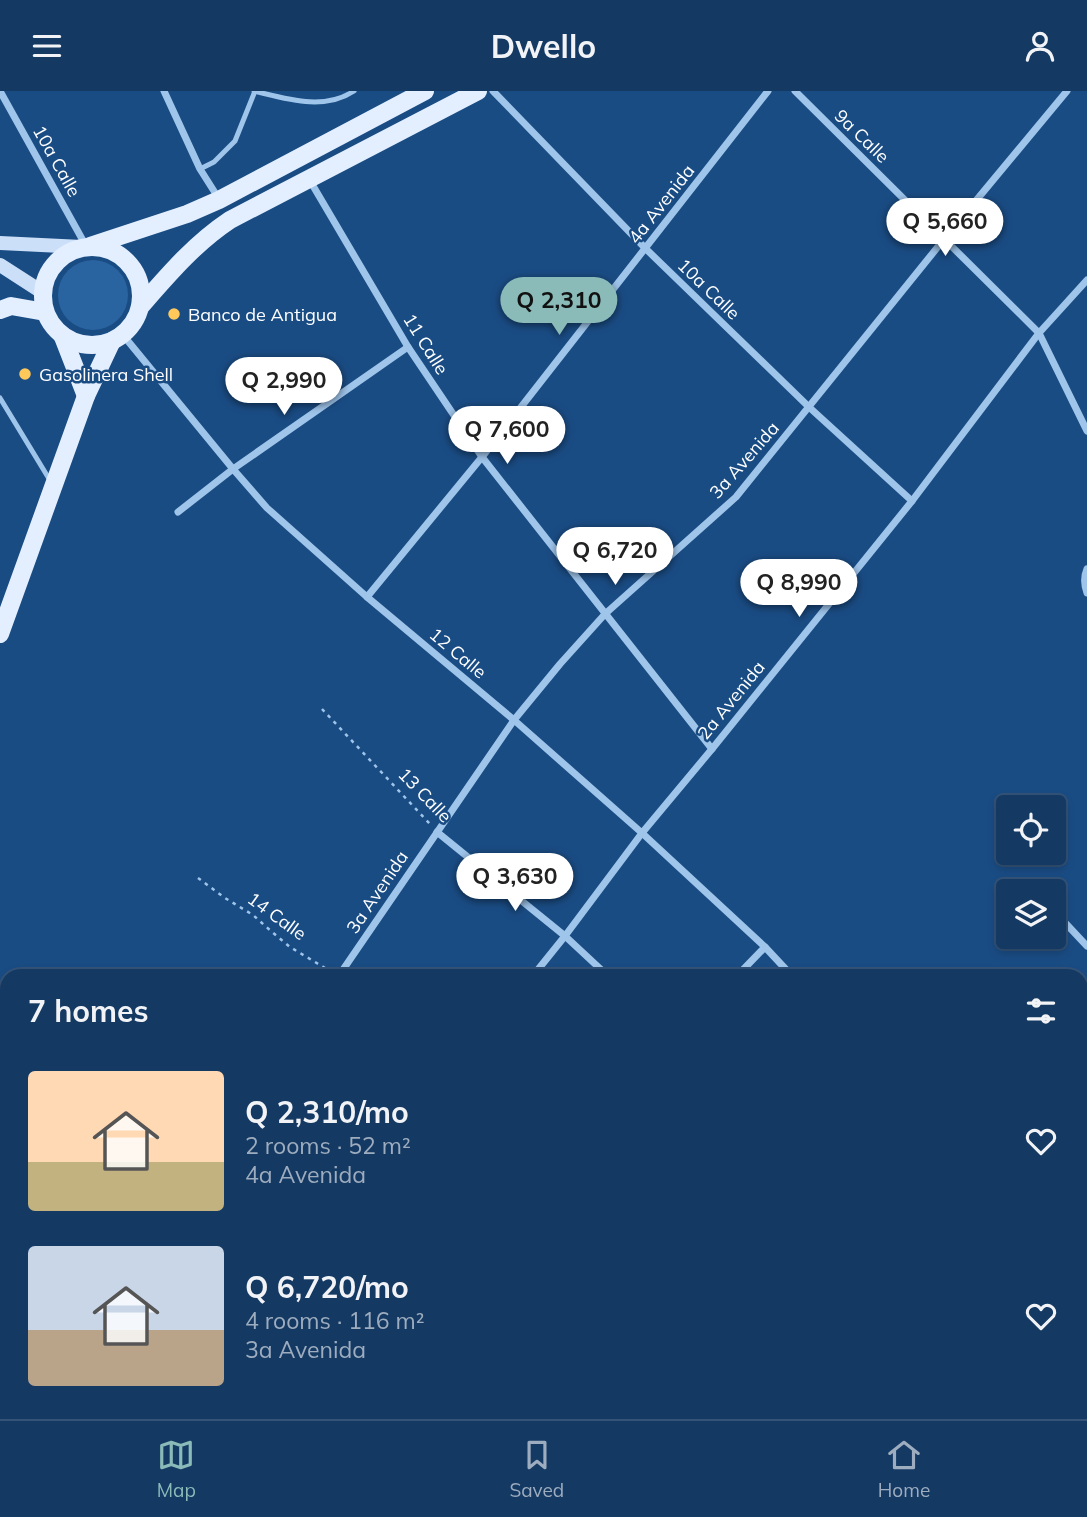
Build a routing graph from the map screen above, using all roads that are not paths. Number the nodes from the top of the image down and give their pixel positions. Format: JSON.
{"nodes":[{"id":1,"x":0,"y":91,"type":"edge"},
{"id":2,"x":164,"y":91,"type":"edge"},
{"id":3,"x":255,"y":91,"type":"edge"},
{"id":4,"x":354,"y":91,"type":"edge"},
{"id":5,"x":425,"y":91,"type":"edge"},
{"id":6,"x":478,"y":91,"type":"edge"},
{"id":7,"x":493,"y":91,"type":"edge"},
{"id":8,"x":768,"y":91,"type":"edge"},
{"id":9,"x":794,"y":91,"type":"edge"},
{"id":10,"x":1067,"y":91,"type":"edge"},
{"id":11,"x":200,"y":169,"type":"junction"},
{"id":12,"x":309,"y":178,"type":"junction"},
{"id":13,"x":219,"y":199,"type":"junction"},
{"id":14,"x":945,"y":238,"type":"junction"},
{"id":15,"x":0,"y":243,"type":"edge"},
{"id":16,"x":86,"y":247,"type":"junction"},
{"id":17,"x":646,"y":249,"type":"junction"},
{"id":18,"x":0,"y":265,"type":"edge"},
{"id":19,"x":1087,"y":280,"type":"edge"},
{"id":20,"x":42,"y":292,"type":"junction"},
{"id":21,"x":141,"y":307,"type":"junction"},
{"id":22,"x":0,"y":310,"type":"edge"},
{"id":23,"x":45,"y":312,"type":"junction"},
{"id":24,"x":1039,"y":333,"type":"junction"},
{"id":25,"x":63,"y":337,"type":"junction"},
{"id":26,"x":118,"y":338,"type":"junction"},
{"id":27,"x":408,"y":348,"type":"junction"},
{"id":28,"x":86,"y":396,"type":"junction"},
{"id":29,"x":0,"y":398,"type":"edge"},
{"id":30,"x":810,"y":408,"type":"junction"},
{"id":31,"x":1087,"y":431,"type":"edge"},
{"id":32,"x":482,"y":457,"type":"junction"},
{"id":33,"x":233,"y":469,"type":"junction"},
{"id":34,"x":54,"y":487,"type":"junction"},
{"id":35,"x":912,"y":501,"type":"junction"},
{"id":36,"x":178,"y":512,"type":"dead end"},
{"id":37,"x":1086,"y":572,"type":"edge"},
{"id":38,"x":1087,"y":593,"type":"edge"},
{"id":39,"x":367,"y":597,"type":"junction"},
{"id":40,"x":606,"y":614,"type":"junction"},
{"id":41,"x":0,"y":634,"type":"edge"},
{"id":42,"x":514,"y":720,"type":"junction"},
{"id":43,"x":712,"y":749,"type":"junction"},
{"id":44,"x":437,"y":832,"type":"junction"},
{"id":45,"x":642,"y":833,"type":"junction"},
{"id":46,"x":1066,"y":924,"type":"edge"},
{"id":47,"x":565,"y":936,"type":"junction"},
{"id":48,"x":1087,"y":946,"type":"edge"},
{"id":49,"x":765,"y":947,"type":"junction"},
{"id":50,"x":343,"y":969,"type":"edge"},
{"id":51,"x":538,"y":969,"type":"edge"},
{"id":52,"x":600,"y":969,"type":"edge"},
{"id":53,"x":744,"y":969,"type":"edge"},
{"id":54,"x":786,"y":969,"type":"edge"}],
"edges":[{"from":1,"to":16,"type":"street","name":"10a Calle"},
{"from":2,"to":11,"type":"street"},
{"from":3,"to":4,"type":"lane"},
{"from":3,"to":11,"type":"lane"},
{"from":5,"to":13,"type":"main road"},
{"from":6,"to":12,"type":"main road"},
{"from":7,"to":17,"type":"street","name":"10a Calle"},
{"from":8,"to":17,"type":"street","name":"4a Avenida"},
{"from":9,"to":14,"type":"street","name":"9a Calle"},
{"from":10,"to":14,"type":"street","name":"3a Avenida"},
{"from":11,"to":13,"type":"street"},
{"from":12,"to":21,"type":"main road"},
{"from":12,"to":27,"type":"street","name":"11 Calle"},
{"from":13,"to":16,"type":"main road"},
{"from":14,"to":24,"type":"street","name":"9a Calle"},
{"from":14,"to":30,"type":"street","name":"3a Avenida"},
{"from":15,"to":16,"type":"main road"},
{"from":16,"to":20,"type":"main road"},
{"from":16,"to":21,"type":"main road"},
{"from":17,"to":30,"type":"street","name":"10a Calle"},
{"from":17,"to":32,"type":"street","name":"4a Avenida"},
{"from":18,"to":20,"type":"main road"},
{"from":19,"to":24,"type":"street","name":"2a Avenida"},
{"from":20,"to":23,"type":"main road"},
{"from":21,"to":26,"type":"main road"},
{"from":22,"to":23,"type":"main road"},
{"from":23,"to":25,"type":"main road"},
{"from":24,"to":31,"type":"street","name":"9a Calle"},
{"from":24,"to":35,"type":"street","name":"2a Avenida"},
{"from":25,"to":26,"type":"main road"},
{"from":25,"to":28,"type":"main road"},
{"from":26,"to":28,"type":"main road"},
{"from":26,"to":33,"type":"street","name":"12 Calle"},
{"from":27,"to":32,"type":"street","name":"11 Calle"},
{"from":27,"to":33,"type":"street"},
{"from":28,"to":34,"type":"main road"},
{"from":29,"to":34,"type":"lane"},
{"from":30,"to":35,"type":"street","name":"10a Calle"},
{"from":30,"to":40,"type":"street","name":"3a Avenida"},
{"from":32,"to":39,"type":"street","name":"4a Avenida"},
{"from":32,"to":40,"type":"street","name":"11 Calle"},
{"from":33,"to":36,"type":"street"},
{"from":33,"to":39,"type":"street","name":"12 Calle"},
{"from":34,"to":41,"type":"main road"},
{"from":35,"to":43,"type":"street","name":"2a Avenida"},
{"from":37,"to":38,"type":"street"},
{"from":39,"to":42,"type":"street","name":"12 Calle"},
{"from":40,"to":42,"type":"street","name":"3a Avenida"},
{"from":40,"to":43,"type":"street","name":"11 Calle"},
{"from":42,"to":44,"type":"street","name":"3a Avenida"},
{"from":42,"to":45,"type":"street","name":"12 Calle"},
{"from":43,"to":45,"type":"street","name":"2a Avenida"},
{"from":44,"to":47,"type":"street","name":"13 Calle"},
{"from":44,"to":50,"type":"street","name":"3a Avenida"},
{"from":45,"to":47,"type":"street","name":"2a Avenida"},
{"from":45,"to":49,"type":"street","name":"12 Calle"},
{"from":46,"to":48,"type":"street"},
{"from":47,"to":51,"type":"street","name":"2a Avenida"},
{"from":47,"to":52,"type":"street","name":"13 Calle"},
{"from":49,"to":53,"type":"street"},
{"from":49,"to":54,"type":"street","name":"12 Calle"}]}
